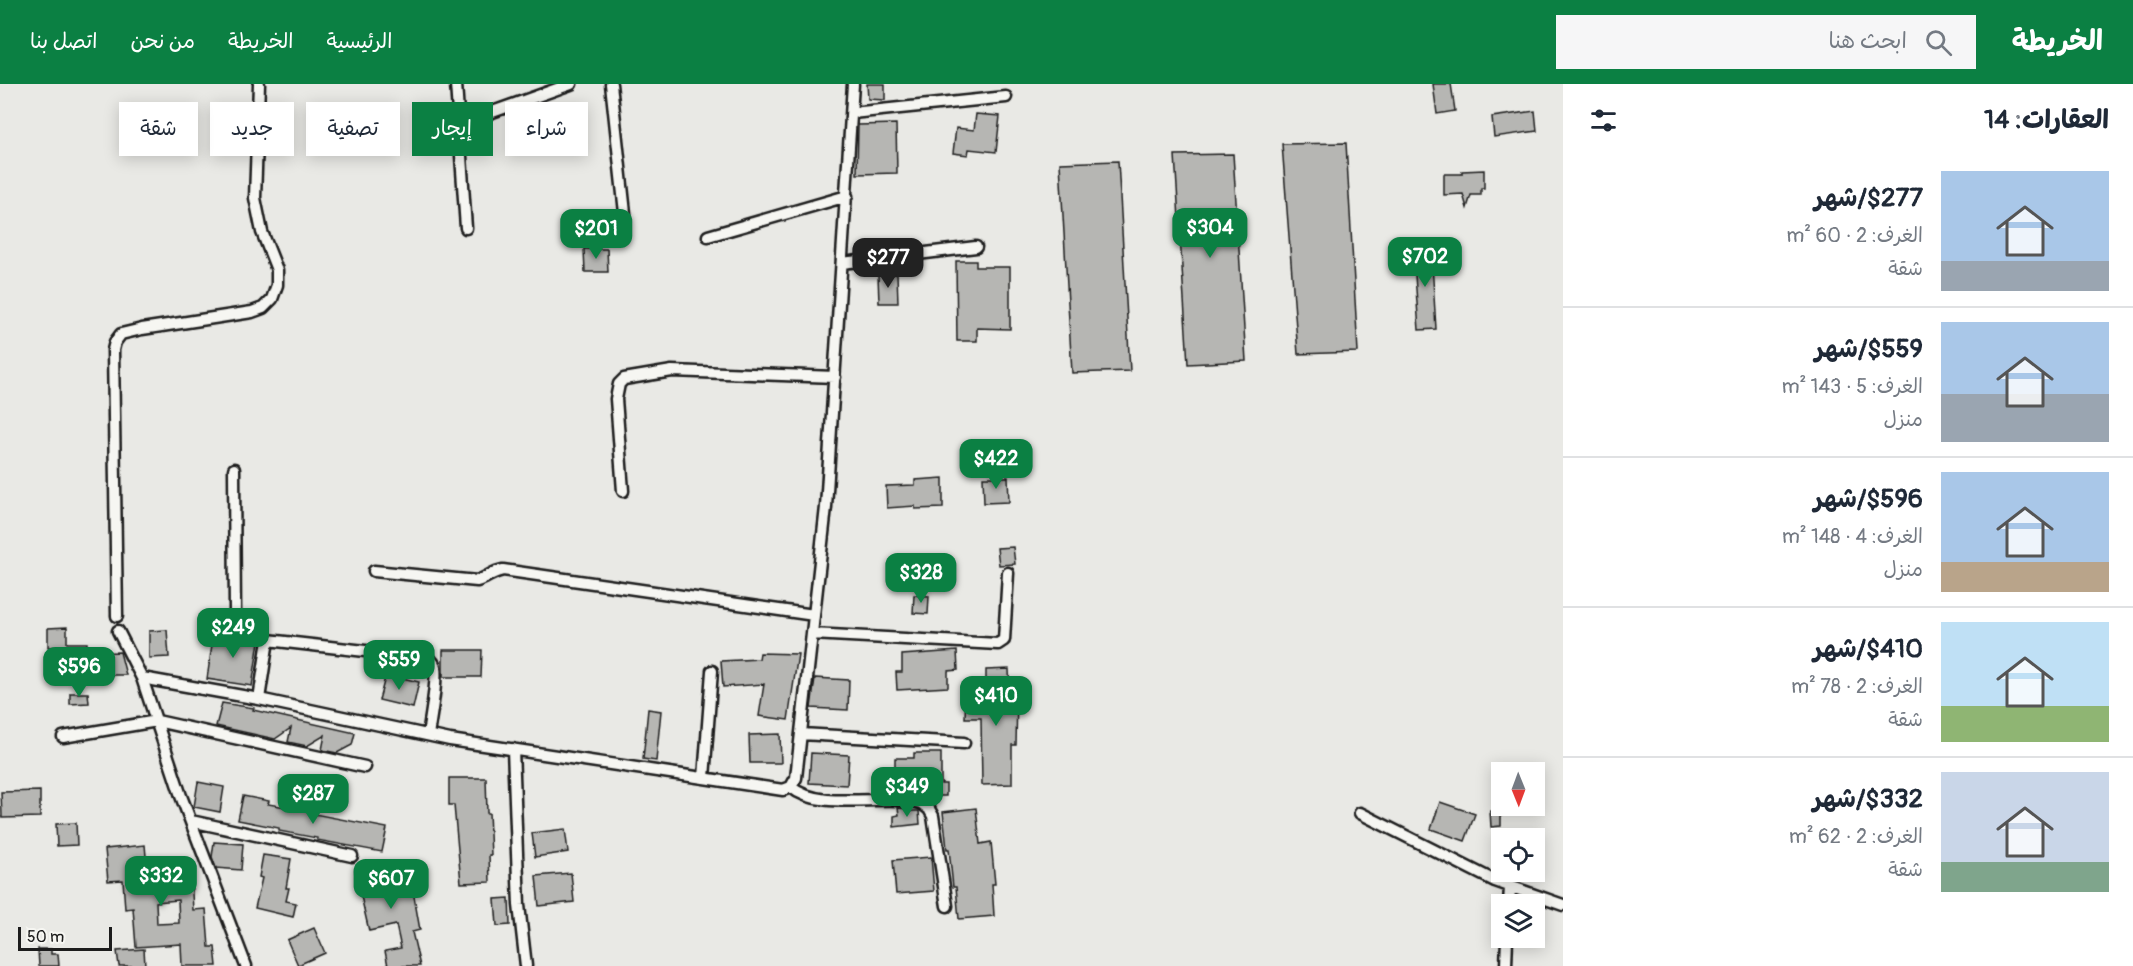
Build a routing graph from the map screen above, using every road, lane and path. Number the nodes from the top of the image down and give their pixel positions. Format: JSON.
{"nodes":[{"id":1,"x":259,"y":84,"type":"edge"},
{"id":2,"x":456,"y":84,"type":"edge"},
{"id":3,"x":571,"y":84,"type":"edge"},
{"id":4,"x":611,"y":84,"type":"edge"},
{"id":5,"x":853,"y":84,"type":"edge"},
{"id":6,"x":1006,"y":97,"type":"dead end"},
{"id":7,"x":457,"y":102,"type":"edge"},
{"id":8,"x":493,"y":112,"type":"edge"},
{"id":9,"x":852,"y":113,"type":"junction"},
{"id":10,"x":462,"y":156,"type":"edge"},
{"id":11,"x":847,"y":196,"type":"junction"},
{"id":12,"x":625,"y":213,"type":"dead end"},
{"id":13,"x":466,"y":228,"type":"dead end"},
{"id":14,"x":708,"y":236,"type":"dead end"},
{"id":15,"x":976,"y":247,"type":"dead end"},
{"id":16,"x":842,"y":263,"type":"junction"},
{"id":17,"x":835,"y":376,"type":"junction"},
{"id":18,"x":234,"y":469,"type":"dead end"},
{"id":19,"x":623,"y":491,"type":"dead end"},
{"id":20,"x":374,"y":571,"type":"dead end"},
{"id":21,"x":1008,"y":573,"type":"dead end"},
{"id":22,"x":814,"y":615,"type":"junction"},
{"id":23,"x":117,"y":616,"type":"dead end"},
{"id":24,"x":118,"y":630,"type":"dead end"},
{"id":25,"x":812,"y":634,"type":"junction"},
{"id":26,"x":268,"y":640,"type":"junction"},
{"id":27,"x":712,"y":671,"type":"dead end"},
{"id":28,"x":142,"y":678,"type":"junction"},
{"id":29,"x":259,"y":699,"type":"junction"},
{"id":30,"x":157,"y":721,"type":"junction"},
{"id":31,"x":801,"y":734,"type":"junction"},
{"id":32,"x":428,"y":735,"type":"junction"},
{"id":33,"x":63,"y":737,"type":"dead end"},
{"id":34,"x":964,"y":743,"type":"dead end"},
{"id":35,"x":513,"y":749,"type":"junction"},
{"id":36,"x":365,"y":767,"type":"dead end"},
{"id":37,"x":704,"y":778,"type":"junction"},
{"id":38,"x":791,"y":787,"type":"junction"},
{"id":39,"x":1360,"y":813,"type":"dead end"},
{"id":40,"x":191,"y":821,"type":"junction"},
{"id":41,"x":352,"y":855,"type":"dead end"},
{"id":42,"x":1510,"y":887,"type":"junction"},
{"id":43,"x":1510,"y":894,"type":"edge"},
{"id":44,"x":1563,"y":905,"type":"edge"},
{"id":45,"x":947,"y":906,"type":"dead end"},
{"id":46,"x":1507,"y":948,"type":"edge"},
{"id":47,"x":246,"y":966,"type":"edge"},
{"id":48,"x":526,"y":966,"type":"edge"},
{"id":49,"x":1506,"y":966,"type":"edge"}],
"edges":[{"from":1,"to":23,"type":"street"},
{"from":2,"to":7,"type":"street"},
{"from":3,"to":8,"type":"street"},
{"from":4,"to":12,"type":"street"},
{"from":5,"to":9,"type":"street"},
{"from":6,"to":9,"type":"street"},
{"from":9,"to":11,"type":"street"},
{"from":10,"to":13,"type":"street"},
{"from":11,"to":14,"type":"street"},
{"from":11,"to":16,"type":"street"},
{"from":15,"to":16,"type":"street"},
{"from":16,"to":17,"type":"street"},
{"from":17,"to":19,"type":"street"},
{"from":17,"to":22,"type":"street"},
{"from":18,"to":26,"type":"street"},
{"from":20,"to":22,"type":"street"},
{"from":21,"to":25,"type":"street"},
{"from":22,"to":25,"type":"street"},
{"from":24,"to":28,"type":"street"},
{"from":25,"to":31,"type":"street"},
{"from":26,"to":29,"type":"street"},
{"from":26,"to":32,"type":"street"},
{"from":27,"to":37,"type":"street"},
{"from":28,"to":29,"type":"street"},
{"from":28,"to":30,"type":"street"},
{"from":29,"to":32,"type":"street"},
{"from":30,"to":33,"type":"street"},
{"from":30,"to":36,"type":"street"},
{"from":30,"to":40,"type":"street"},
{"from":31,"to":34,"type":"street"},
{"from":31,"to":38,"type":"street"},
{"from":32,"to":35,"type":"street"},
{"from":35,"to":37,"type":"street"},
{"from":35,"to":48,"type":"street"},
{"from":37,"to":38,"type":"street"},
{"from":38,"to":45,"type":"street"},
{"from":39,"to":42,"type":"street"},
{"from":40,"to":41,"type":"street"},
{"from":40,"to":47,"type":"street"},
{"from":42,"to":43,"type":"street"},
{"from":42,"to":44,"type":"street"},
{"from":46,"to":49,"type":"street"}]}
